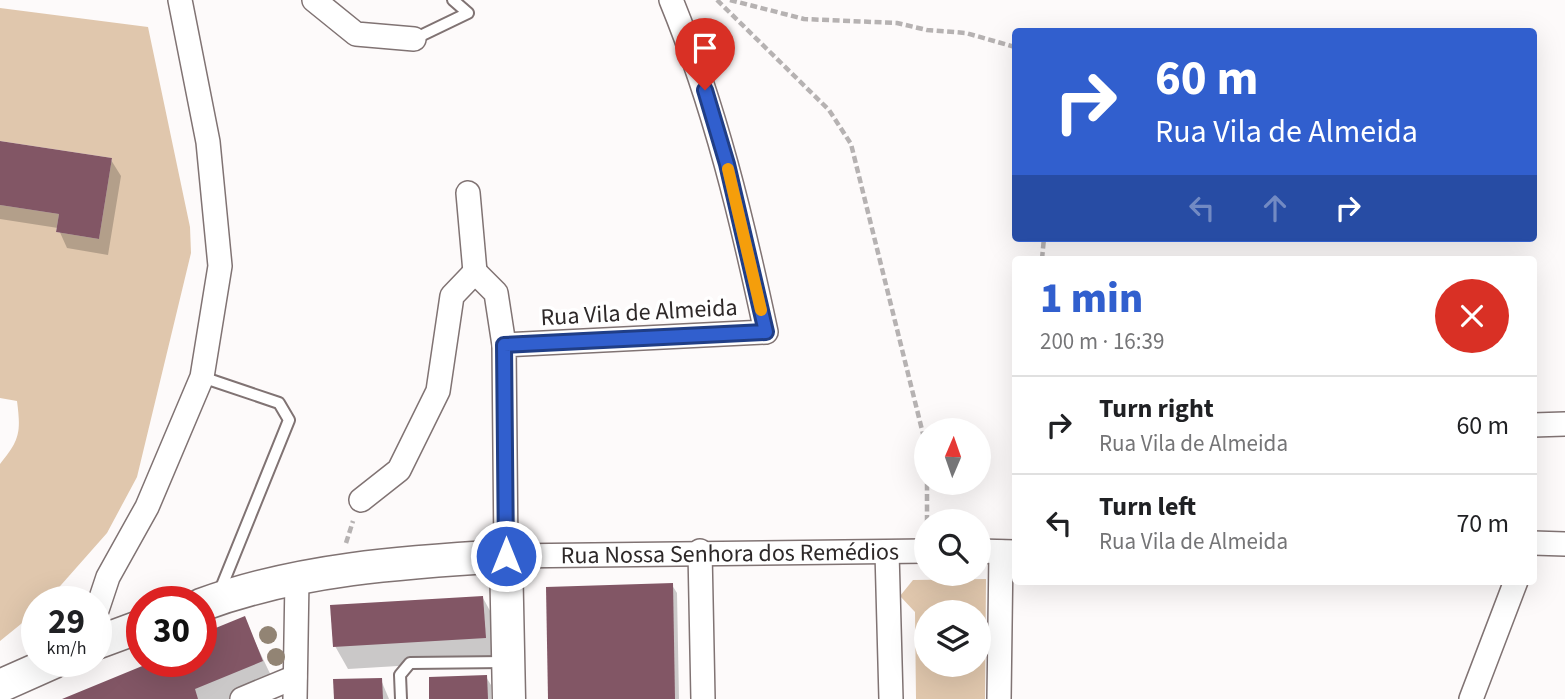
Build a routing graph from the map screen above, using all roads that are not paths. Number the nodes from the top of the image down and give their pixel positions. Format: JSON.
{"nodes":[{"id":1,"x":180,"y":0,"type":"edge"},
{"id":2,"x":314,"y":0,"type":"edge"},
{"id":3,"x":453,"y":0,"type":"edge"},
{"id":4,"x":671,"y":0,"type":"edge"},
{"id":5,"x":414,"y":39,"type":"joint"},
{"id":6,"x":468,"y":193,"type":"dead end"},
{"id":7,"x":475,"y":272,"type":"junction"},
{"id":8,"x":504,"y":345,"type":"junction"},
{"id":9,"x":202,"y":377,"type":"junction"},
{"id":10,"x":1565,"y":424,"type":"edge"},
{"id":11,"x":1537,"y":425,"type":"edge"},
{"id":12,"x":361,"y":500,"type":"road end"},
{"id":13,"x":1537,"y":543,"type":"edge"},
{"id":14,"x":1565,"y":544,"type":"edge"},
{"id":15,"x":700,"y":551,"type":"junction"},
{"id":16,"x":914,"y":551,"type":"edge"},
{"id":17,"x":887,"y":552,"type":"junction"},
{"id":18,"x":998,"y":552,"type":"edge"},
{"id":19,"x":506,"y":556,"type":"junction"},
{"id":20,"x":297,"y":579,"type":"junction"},
{"id":21,"x":1514,"y":585,"type":"edge"},
{"id":22,"x":105,"y":586,"type":"edge"},
{"id":23,"x":216,"y":586,"type":"edge"},
{"id":24,"x":217,"y":600,"type":"edge"},
{"id":25,"x":508,"y":662,"type":"junction"},
{"id":26,"x":21,"y":677,"type":"edge"},
{"id":27,"x":0,"y":686,"type":"edge"},
{"id":28,"x":295,"y":688,"type":"edge"},
{"id":29,"x":242,"y":699,"type":"edge"},
{"id":30,"x":401,"y":699,"type":"edge"},
{"id":31,"x":509,"y":699,"type":"edge"},
{"id":32,"x":703,"y":699,"type":"edge"},
{"id":33,"x":891,"y":699,"type":"edge"},
{"id":34,"x":999,"y":699,"type":"edge"},
{"id":35,"x":1471,"y":699,"type":"edge"}],
"edges":[{"from":1,"to":9,"type":"street"},
{"from":2,"to":5,"type":"street"},
{"from":3,"to":5,"type":"lane"},
{"from":4,"to":8,"type":"street","name":"Rua Vila de Almeida"},
{"from":6,"to":7,"type":"street"},
{"from":7,"to":8,"type":"street"},
{"from":7,"to":12,"type":"street"},
{"from":8,"to":19,"type":"street"},
{"from":9,"to":22,"type":"street"},
{"from":9,"to":23,"type":"lane"},
{"from":10,"to":11,"type":"street"},
{"from":13,"to":14,"type":"street"},
{"from":15,"to":17,"type":"street","name":"Rua Nossa Senhora dos Remédios"},
{"from":15,"to":19,"type":"street","name":"Rua Nossa Senhora dos Remédios"},
{"from":15,"to":32,"type":"street"},
{"from":16,"to":17,"type":"street","name":"Rua Nossa Senhora dos Remédios"},
{"from":17,"to":33,"type":"street"},
{"from":18,"to":34,"type":"street"},
{"from":19,"to":20,"type":"street","name":"Rua Nossa Senhora dos Remédios"},
{"from":19,"to":25,"type":"street"},
{"from":20,"to":24,"type":"street","name":"Rua Nossa Senhora dos Remédios"},
{"from":20,"to":28,"type":"street"},
{"from":21,"to":35,"type":"street"},
{"from":25,"to":30,"type":"lane"},
{"from":25,"to":31,"type":"street"},
{"from":26,"to":27,"type":"street"},
{"from":28,"to":29,"type":"street"}]}
